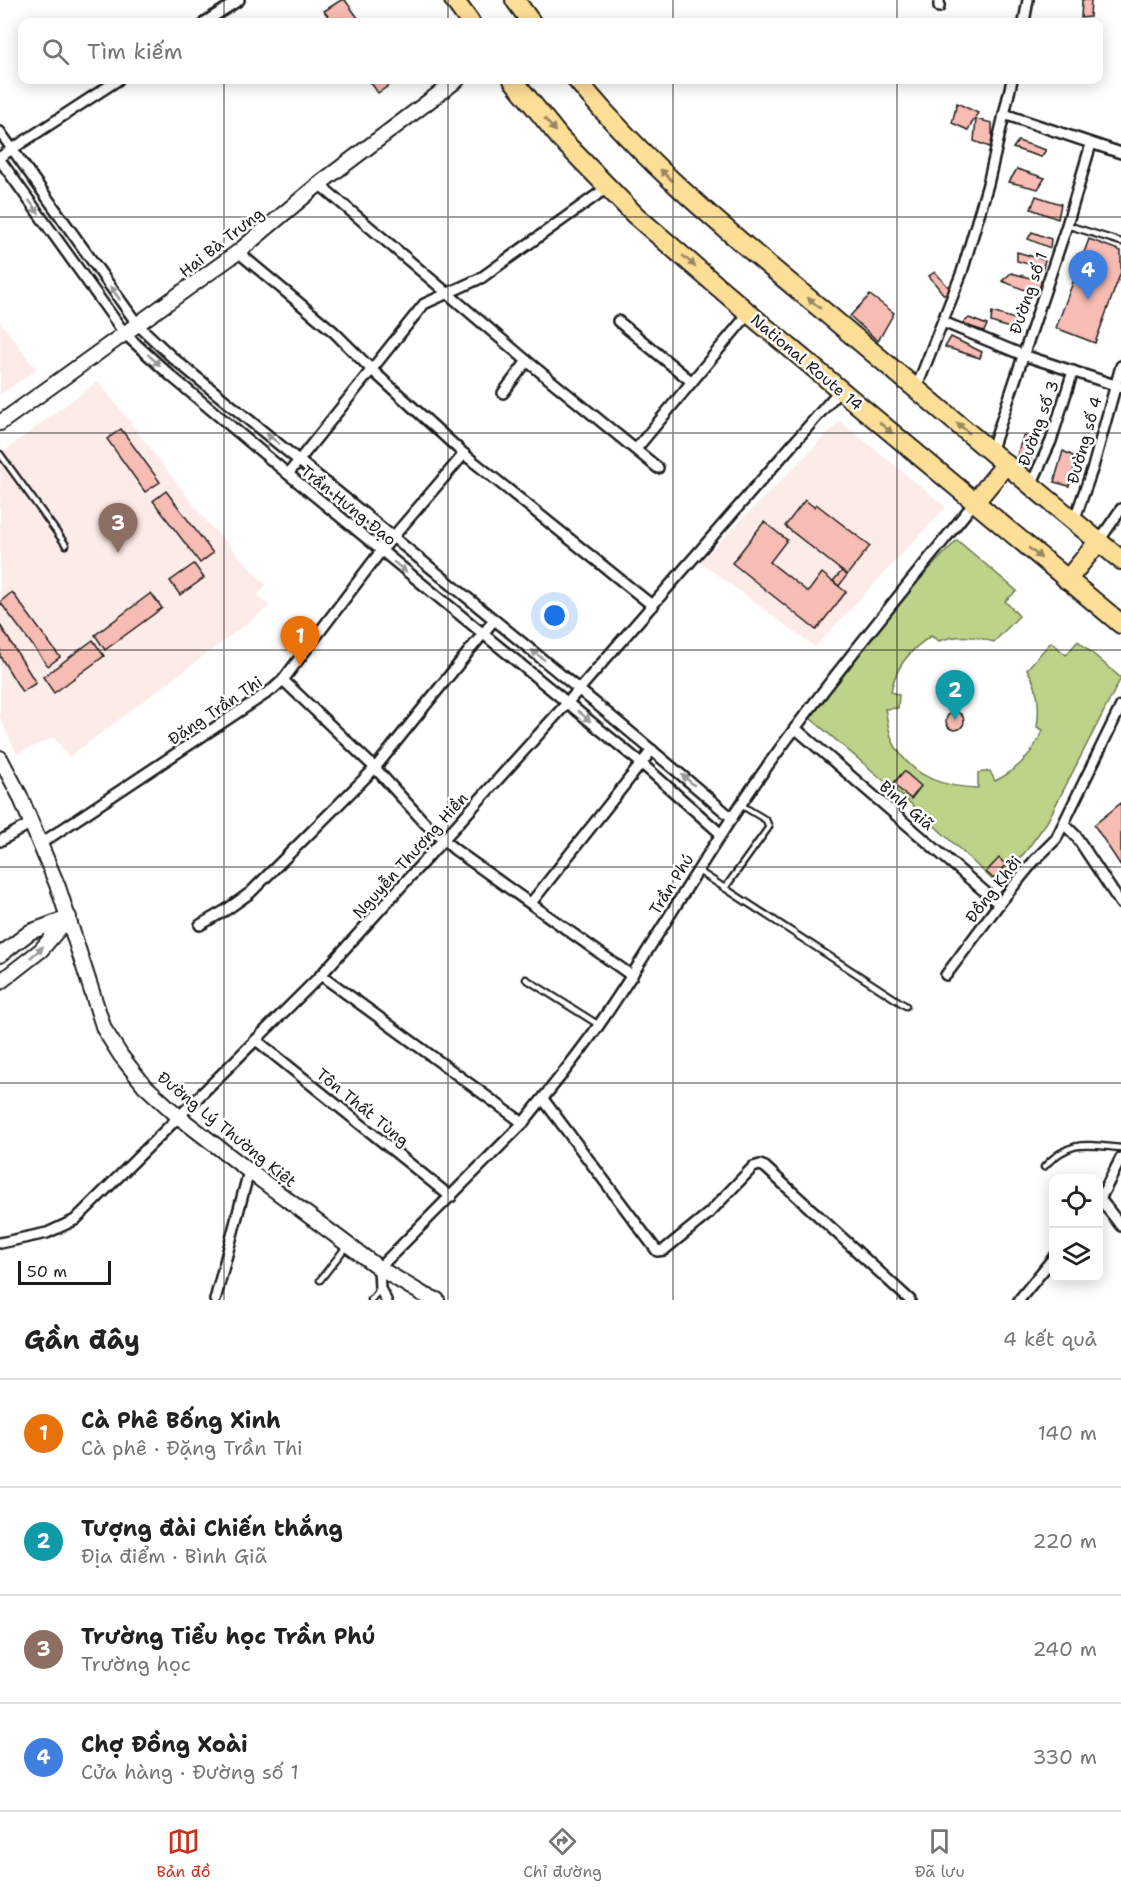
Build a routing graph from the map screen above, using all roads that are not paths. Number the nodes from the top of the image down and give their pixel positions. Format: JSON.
{"nodes":[{"id":1,"x":239,"y":0,"type":"edge"},
{"id":2,"x":454,"y":0,"type":"edge"},
{"id":3,"x":515,"y":0,"type":"edge"},
{"id":4,"x":1028,"y":0,"type":"edge"},
{"id":5,"x":211,"y":18,"type":"edge"},
{"id":6,"x":467,"y":18,"type":"edge"},
{"id":7,"x":528,"y":18,"type":"edge"},
{"id":8,"x":1025,"y":18,"type":"edge"},
{"id":9,"x":112,"y":84,"type":"edge"},
{"id":10,"x":452,"y":84,"type":"edge"},
{"id":11,"x":516,"y":84,"type":"edge"},
{"id":12,"x":580,"y":84,"type":"edge"},
{"id":13,"x":1011,"y":84,"type":"edge"},
{"id":14,"x":1004,"y":114,"type":"junction"},
{"id":15,"x":0,"y":132,"type":"edge"},
{"id":16,"x":1091,"y":144,"type":"junction"},
{"id":17,"x":11,"y":148,"type":"junction"},
{"id":18,"x":1121,"y":153,"type":"edge"},
{"id":19,"x":0,"y":158,"type":"edge"},
{"id":20,"x":320,"y":184,"type":"junction"},
{"id":21,"x":608,"y":187,"type":"junction"},
{"id":22,"x":1067,"y":225,"type":"junction"},
{"id":23,"x":1121,"y":242,"type":"edge"},
{"id":24,"x":238,"y":252,"type":"junction"},
{"id":25,"x":447,"y":294,"type":"junction"},
{"id":26,"x":749,"y":313,"type":"junction"},
{"id":27,"x":618,"y":321,"type":"dead end"},
{"id":28,"x":943,"y":322,"type":"junction"},
{"id":29,"x":138,"y":325,"type":"junction"},
{"id":30,"x":125,"y":334,"type":"junction"},
{"id":31,"x":1023,"y":355,"type":"junction"},
{"id":32,"x":527,"y":361,"type":"junction"},
{"id":33,"x":1121,"y":366,"type":"edge"},
{"id":34,"x":372,"y":370,"type":"junction"},
{"id":35,"x":1073,"y":371,"type":"junction"},
{"id":36,"x":692,"y":382,"type":"junction"},
{"id":37,"x":1118,"y":386,"type":"edge"},
{"id":38,"x":916,"y":389,"type":"junction"},
{"id":39,"x":840,"y":390,"type":"junction"},
{"id":40,"x":502,"y":393,"type":"dead end"},
{"id":41,"x":0,"y":423,"type":"edge"},
{"id":42,"x":636,"y":449,"type":"junction"},
{"id":43,"x":991,"y":452,"type":"junction"},
{"id":44,"x":0,"y":454,"type":"edge"},
{"id":45,"x":464,"y":454,"type":"junction"},
{"id":46,"x":298,"y":460,"type":"junction"},
{"id":47,"x":1006,"y":464,"type":"junction"},
{"id":48,"x":658,"y":468,"type":"dead end"},
{"id":49,"x":288,"y":474,"type":"junction"},
{"id":50,"x":1031,"y":485,"type":"junction"},
{"id":51,"x":974,"y":502,"type":"junction"},
{"id":52,"x":1121,"y":509,"type":"edge"},
{"id":53,"x":1074,"y":521,"type":"junction"},
{"id":54,"x":393,"y":536,"type":"junction"},
{"id":55,"x":1099,"y":541,"type":"junction"},
{"id":56,"x":66,"y":545,"type":"dead end"},
{"id":57,"x":381,"y":551,"type":"junction"},
{"id":58,"x":1121,"y":560,"type":"edge"},
{"id":59,"x":1067,"y":580,"type":"junction"},
{"id":60,"x":653,"y":606,"type":"junction"},
{"id":61,"x":494,"y":620,"type":"junction"},
{"id":62,"x":1121,"y":624,"type":"edge"},
{"id":63,"x":483,"y":634,"type":"junction"},
{"id":64,"x":283,"y":680,"type":"junction"},
{"id":65,"x":580,"y":688,"type":"junction"},
{"id":66,"x":568,"y":702,"type":"junction"},
{"id":67,"x":1121,"y":706,"type":"edge"},
{"id":68,"x":795,"y":728,"type":"junction"},
{"id":69,"x":652,"y":750,"type":"junction"},
{"id":70,"x":0,"y":758,"type":"edge"},
{"id":71,"x":641,"y":763,"type":"junction"},
{"id":72,"x":375,"y":768,"type":"junction"},
{"id":73,"x":741,"y":805,"type":"junction"},
{"id":74,"x":732,"y":818,"type":"junction"},
{"id":75,"x":31,"y":823,"type":"junction"},
{"id":76,"x":1064,"y":824,"type":"junction"},
{"id":77,"x":721,"y":834,"type":"junction"},
{"id":78,"x":444,"y":840,"type":"junction"},
{"id":79,"x":0,"y":841,"type":"edge"},
{"id":80,"x":40,"y":844,"type":"junction"},
{"id":81,"x":698,"y":870,"type":"junction"},
{"id":82,"x":725,"y":888,"type":"junction"},
{"id":83,"x":531,"y":903,"type":"junction"},
{"id":84,"x":999,"y":904,"type":"junction"},
{"id":85,"x":1121,"y":904,"type":"edge"},
{"id":86,"x":69,"y":917,"type":"junction"},
{"id":87,"x":200,"y":925,"type":"dead end"},
{"id":88,"x":0,"y":956,"type":"edge"},
{"id":89,"x":321,"y":975,"type":"junction"},
{"id":90,"x":946,"y":975,"type":"dead end"},
{"id":91,"x":632,"y":976,"type":"junction"},
{"id":92,"x":526,"y":978,"type":"dead end"},
{"id":93,"x":0,"y":982,"type":"edge"},
{"id":94,"x":906,"y":1006,"type":"dead end"},
{"id":95,"x":599,"y":1026,"type":"junction"},
{"id":96,"x":256,"y":1040,"type":"junction"},
{"id":97,"x":543,"y":1099,"type":"junction"},
{"id":98,"x":179,"y":1116,"type":"junction"},
{"id":99,"x":523,"y":1123,"type":"junction"},
{"id":100,"x":1121,"y":1148,"type":"edge"},
{"id":101,"x":1121,"y":1158,"type":"edge"},
{"id":102,"x":1044,"y":1167,"type":"dead end"},
{"id":103,"x":249,"y":1171,"type":"junction"},
{"id":104,"x":1103,"y":1195,"type":"edge"},
{"id":105,"x":451,"y":1197,"type":"junction"},
{"id":106,"x":1103,"y":1204,"type":"edge"},
{"id":107,"x":1121,"y":1226,"type":"edge"},
{"id":108,"x":0,"y":1243,"type":"edge"},
{"id":109,"x":348,"y":1245,"type":"junction"},
{"id":110,"x":1049,"y":1262,"type":"edge"},
{"id":111,"x":379,"y":1268,"type":"junction"},
{"id":112,"x":320,"y":1280,"type":"dead end"},
{"id":113,"x":380,"y":1289,"type":"junction"},
{"id":114,"x":215,"y":1300,"type":"edge"},
{"id":115,"x":370,"y":1300,"type":"edge"},
{"id":116,"x":386,"y":1300,"type":"edge"},
{"id":117,"x":437,"y":1300,"type":"edge"},
{"id":118,"x":910,"y":1300,"type":"edge"},
{"id":119,"x":1019,"y":1300,"type":"edge"}],
"edges":[{"from":1,"to":5,"type":"street"},
{"from":2,"to":6,"type":"highway"},
{"from":3,"to":7,"type":"highway"},
{"from":4,"to":8,"type":"street"},
{"from":9,"to":17,"type":"street"},
{"from":10,"to":20,"type":"street","name":"Hai Bà Trưng"},
{"from":11,"to":21,"type":"highway","name":"National Route 14","one_way":true},
{"from":38,"to":12,"type":"highway","one_way":true},
{"from":13,"to":14,"type":"street"},
{"from":14,"to":16,"type":"street"},
{"from":14,"to":28,"type":"street"},
{"from":15,"to":17,"type":"street"},
{"from":16,"to":18,"type":"street"},
{"from":16,"to":22,"type":"street","name":"Đường số 1"},
{"from":17,"to":19,"type":"street"},
{"from":29,"to":17,"type":"street","one_way":true},
{"from":19,"to":30,"type":"street","name":"Trần Hưng Đạo","one_way":true},
{"from":20,"to":24,"type":"street","name":"Hai Bà Trưng"},
{"from":20,"to":25,"type":"street"},
{"from":21,"to":25,"type":"street"},
{"from":21,"to":26,"type":"highway","name":"National Route 14","one_way":true},
{"from":22,"to":23,"type":"lane"},
{"from":22,"to":31,"type":"street","name":"Đường số 1"},
{"from":24,"to":29,"type":"street","name":"Hai Bà Trưng"},
{"from":24,"to":34,"type":"street"},
{"from":25,"to":32,"type":"street"},
{"from":25,"to":34,"type":"street"},
{"from":26,"to":36,"type":"street"},
{"from":26,"to":39,"type":"highway","name":"National Route 14"},
{"from":27,"to":36,"type":"street"},
{"from":28,"to":31,"type":"street"},
{"from":28,"to":38,"type":"street"},
{"from":29,"to":30,"type":"street","name":"Hai Bà Trưng"},
{"from":46,"to":29,"type":"street","one_way":true},
{"from":30,"to":41,"type":"street","name":"Hai Bà Trưng"},
{"from":30,"to":49,"type":"street","name":"Trần Hưng Đạo","one_way":true},
{"from":31,"to":35,"type":"street"},
{"from":31,"to":43,"type":"street","name":"Đường số 1"},
{"from":32,"to":40,"type":"street"},
{"from":32,"to":42,"type":"street"},
{"from":33,"to":37,"type":"street","name":"Đường số 4"},
{"from":34,"to":45,"type":"street"},
{"from":34,"to":46,"type":"street"},
{"from":35,"to":37,"type":"street"},
{"from":35,"to":50,"type":"street","name":"Đường số 3"},
{"from":36,"to":42,"type":"street"},
{"from":37,"to":53,"type":"street","name":"Đường số 4"},
{"from":43,"to":38,"type":"highway","one_way":true},
{"from":39,"to":51,"type":"highway","name":"National Route 14","one_way":true},
{"from":39,"to":60,"type":"street","name":"Nguyễn Thượng Hiền"},
{"from":42,"to":48,"type":"street"},
{"from":43,"to":47,"type":"highway"},
{"from":44,"to":56,"type":"lane"},
{"from":45,"to":54,"type":"street","name":"Đặng Trần Thi"},
{"from":45,"to":60,"type":"street"},
{"from":46,"to":49,"type":"street"},
{"from":46,"to":54,"type":"street"},
{"from":47,"to":50,"type":"highway"},
{"from":47,"to":51,"type":"highway"},
{"from":49,"to":57,"type":"street","name":"Trần Hưng Đạo"},
{"from":50,"to":53,"type":"highway"},
{"from":51,"to":59,"type":"highway","name":"National Route 14","one_way":true},
{"from":51,"to":68,"type":"street","name":"Trần Phú"},
{"from":52,"to":55,"type":"street"},
{"from":53,"to":55,"type":"highway"},
{"from":54,"to":57,"type":"street","name":"Đặng Trần Thi"},
{"from":54,"to":61,"type":"street"},
{"from":55,"to":58,"type":"highway"},
{"from":55,"to":59,"type":"highway"},
{"from":57,"to":63,"type":"street","name":"Trần Hưng Đạo","one_way":true},
{"from":57,"to":64,"type":"street","name":"Đặng Trần Thi"},
{"from":59,"to":62,"type":"highway","name":"National Route 14"},
{"from":60,"to":65,"type":"street","name":"Nguyễn Thượng Hiền"},
{"from":61,"to":63,"type":"street"},
{"from":65,"to":61,"type":"street","one_way":true},
{"from":63,"to":66,"type":"street","name":"Trần Hưng Đạo"},
{"from":63,"to":72,"type":"street"},
{"from":64,"to":72,"type":"street"},
{"from":64,"to":80,"type":"street","name":"Đặng Trần Thi"},
{"from":65,"to":66,"type":"street","name":"Nguyễn Thượng Hiền"},
{"from":65,"to":69,"type":"street"},
{"from":66,"to":71,"type":"street","name":"Trần Hưng Đạo","one_way":true},
{"from":66,"to":78,"type":"street","name":"Nguyễn Thượng Hiền"},
{"from":67,"to":76,"type":"street","name":"Đồng Khởi"},
{"from":68,"to":73,"type":"street","name":"Trần Phú"},
{"from":68,"to":84,"type":"street","name":"Bình Giã"},
{"from":69,"to":71,"type":"street"},
{"from":74,"to":69,"type":"street","one_way":true},
{"from":70,"to":75,"type":"street","name":"Đường Lý Thường Kiệt"},
{"from":71,"to":77,"type":"street","name":"Trần Hưng Đạo"},
{"from":71,"to":83,"type":"street"},
{"from":72,"to":78,"type":"street"},
{"from":72,"to":87,"type":"street"},
{"from":73,"to":74,"type":"street","name":"Trần Phú"},
{"from":73,"to":82,"type":"lane"},
{"from":74,"to":77,"type":"street","name":"Trần Phú"},
{"from":75,"to":79,"type":"street"},
{"from":75,"to":80,"type":"street","name":"Đường Lý Thường Kiệt"},
{"from":76,"to":84,"type":"street","name":"Đồng Khởi"},
{"from":76,"to":85,"type":"street"},
{"from":77,"to":81,"type":"street","name":"Trần Phú"},
{"from":78,"to":83,"type":"street"},
{"from":78,"to":89,"type":"street","name":"Nguyễn Thượng Hiền"},
{"from":80,"to":86,"type":"street","name":"Đường Lý Thường Kiệt"},
{"from":81,"to":82,"type":"lane"},
{"from":81,"to":91,"type":"street","name":"Trần Phú"},
{"from":82,"to":94,"type":"lane"},
{"from":83,"to":91,"type":"street"},
{"from":84,"to":90,"type":"street","name":"Đồng Khởi"},
{"from":86,"to":88,"type":"street"},
{"from":93,"to":86,"type":"street","one_way":true},
{"from":86,"to":98,"type":"street","name":"Đường Lý Thường Kiệt"},
{"from":89,"to":96,"type":"street","name":"Nguyễn Thượng Hiền"},
{"from":89,"to":99,"type":"street"},
{"from":91,"to":95,"type":"street","name":"Trần Phú"},
{"from":92,"to":95,"type":"lane"},
{"from":95,"to":97,"type":"street","name":"Trần Phú"},
{"from":96,"to":98,"type":"street","name":"Nguyễn Thượng Hiền"},
{"from":96,"to":105,"type":"street","name":"Tôn Thất Tùng"},
{"from":97,"to":99,"type":"street","name":"Trần Phú"},
{"from":97,"to":118,"type":"street"},
{"from":98,"to":103,"type":"street","name":"Đường Lý Thường Kiệt"},
{"from":98,"to":108,"type":"street","name":"Nguyễn Thượng Hiền"},
{"from":99,"to":105,"type":"street","name":"Trần Phú"},
{"from":100,"to":102,"type":"lane"},
{"from":101,"to":104,"type":"street"},
{"from":103,"to":109,"type":"street","name":"Đường Lý Thường Kiệt"},
{"from":103,"to":114,"type":"street"},
{"from":105,"to":111,"type":"street","name":"Trần Phú"},
{"from":106,"to":107,"type":"street"},
{"from":109,"to":111,"type":"street","name":"Đường Lý Thường Kiệt"},
{"from":109,"to":112,"type":"lane"},
{"from":110,"to":119,"type":"street"},
{"from":111,"to":113,"type":"street"},
{"from":111,"to":117,"type":"street","name":"Đường Lý Thường Kiệt"},
{"from":113,"to":115,"type":"lane"},
{"from":113,"to":116,"type":"street"}]}
